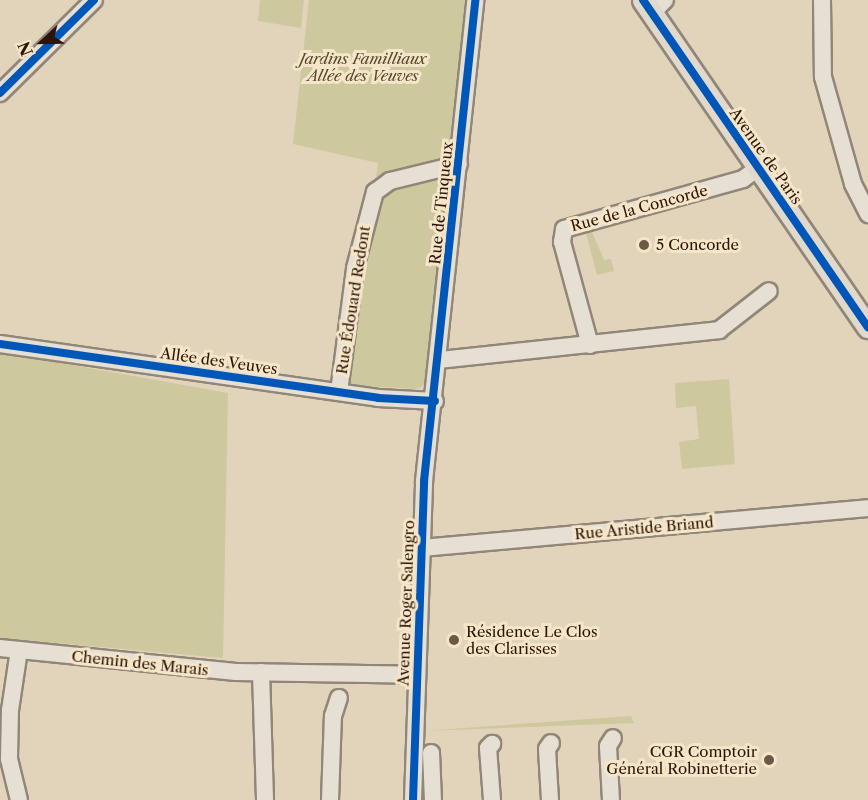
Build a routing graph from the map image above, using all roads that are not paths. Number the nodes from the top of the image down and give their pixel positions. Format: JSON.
{"nodes":[{"id":1,"x":94,"y":0,"type":"edge"},
{"id":2,"x":475,"y":0,"type":"edge"},
{"id":3,"x":822,"y":0,"type":"edge"},
{"id":4,"x":653,"y":4,"type":"edge"},
{"id":5,"x":0,"y":93,"type":"edge"},
{"id":6,"x":459,"y":164,"type":"junction"},
{"id":7,"x":758,"y":168,"type":"junction"},
{"id":8,"x":868,"y":214,"type":"edge"},
{"id":9,"x":769,"y":291,"type":"dead end"},
{"id":10,"x":868,"y":327,"type":"edge"},
{"id":11,"x":0,"y":344,"type":"edge"},
{"id":12,"x":590,"y":345,"type":"junction"},
{"id":13,"x":439,"y":360,"type":"junction"},
{"id":14,"x":339,"y":392,"type":"junction"},
{"id":15,"x":435,"y":404,"type":"junction"},
{"id":16,"x":868,"y":508,"type":"edge"},
{"id":17,"x":420,"y":549,"type":"junction"},
{"id":18,"x":0,"y":648,"type":"edge"},
{"id":19,"x":18,"y":650,"type":"junction"},
{"id":20,"x":261,"y":672,"type":"junction"},
{"id":21,"x":417,"y":675,"type":"junction"},
{"id":22,"x":339,"y":698,"type":"dead end"},
{"id":23,"x":613,"y":738,"type":"dead end"},
{"id":24,"x":551,"y":743,"type":"dead end"},
{"id":25,"x":492,"y":744,"type":"dead end"},
{"id":26,"x":431,"y":753,"type":"dead end"},
{"id":27,"x":19,"y":800,"type":"edge"},
{"id":28,"x":265,"y":800,"type":"edge"},
{"id":29,"x":330,"y":800,"type":"edge"},
{"id":30,"x":413,"y":800,"type":"edge"},
{"id":31,"x":433,"y":800,"type":"edge"},
{"id":32,"x":492,"y":800,"type":"edge"},
{"id":33,"x":550,"y":800,"type":"edge"},
{"id":34,"x":611,"y":800,"type":"edge"}],
"edges":[{"from":1,"to":5,"type":"street"},
{"from":2,"to":6,"type":"street","name":"Rue de Tinqueux"},
{"from":3,"to":8,"type":"street"},
{"from":4,"to":7,"type":"main road","name":"Avenue de Paris"},
{"from":6,"to":13,"type":"street","name":"Rue de Tinqueux"},
{"from":6,"to":14,"type":"street","name":"Rue Édouard Redont"},
{"from":7,"to":10,"type":"main road","name":"Avenue de Paris"},
{"from":7,"to":12,"type":"street","name":"Rue de la Concorde"},
{"from":9,"to":12,"type":"street"},
{"from":11,"to":14,"type":"street","name":"Allée des Veuves"},
{"from":12,"to":13,"type":"street"},
{"from":13,"to":15,"type":"street","name":"Rue de Tinqueux"},
{"from":14,"to":15,"type":"street","name":"Allée des Veuves"},
{"from":15,"to":17,"type":"street","name":"Avenue Roger Salengro"},
{"from":16,"to":17,"type":"street","name":"Rue Aristide Briand"},
{"from":17,"to":21,"type":"street","name":"Avenue Roger Salengro"},
{"from":18,"to":19,"type":"street","name":"Chemin des Marais"},
{"from":19,"to":20,"type":"street","name":"Chemin des Marais"},
{"from":19,"to":27,"type":"street"},
{"from":20,"to":21,"type":"street","name":"Chemin des Marais"},
{"from":20,"to":28,"type":"street"},
{"from":21,"to":30,"type":"street","name":"Avenue Roger Salengro"},
{"from":22,"to":29,"type":"street"},
{"from":23,"to":34,"type":"street"},
{"from":24,"to":33,"type":"street"},
{"from":25,"to":32,"type":"street"},
{"from":26,"to":31,"type":"street"}]}
